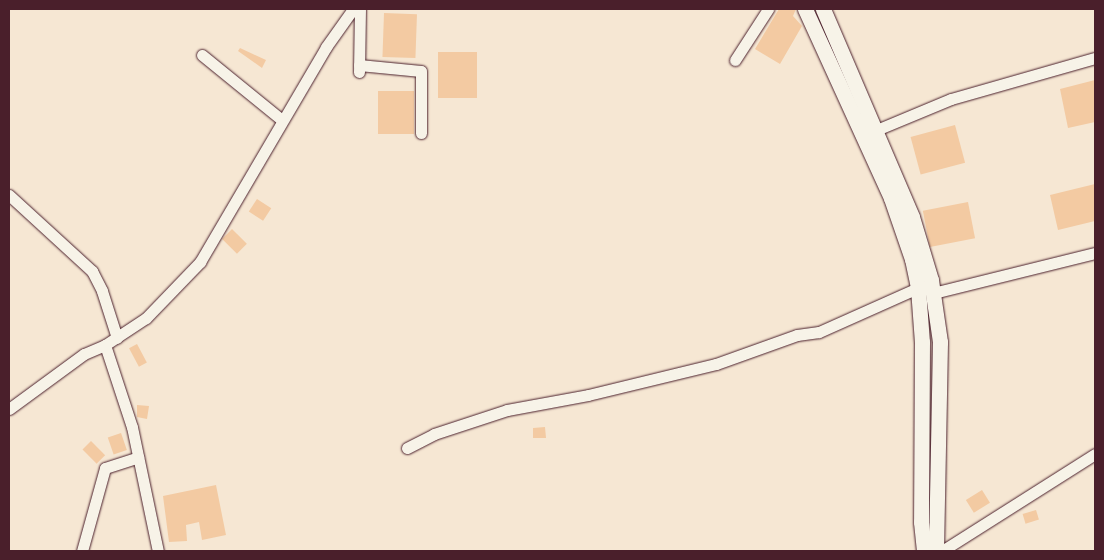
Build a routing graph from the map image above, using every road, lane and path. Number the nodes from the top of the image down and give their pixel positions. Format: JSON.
{"nodes":[{"id":1,"x":353,"y":9,"type":"edge"},
{"id":2,"x":360,"y":9,"type":"edge"},
{"id":3,"x":768,"y":9,"type":"edge"},
{"id":4,"x":805,"y":9,"type":"edge"},
{"id":5,"x":823,"y":9,"type":"edge"},
{"id":6,"x":202,"y":55,"type":"dead end"},
{"id":7,"x":1095,"y":58,"type":"edge"},
{"id":8,"x":735,"y":60,"type":"dead end"},
{"id":9,"x":282,"y":120,"type":"junction"},
{"id":10,"x":874,"y":131,"type":"junction"},
{"id":11,"x":421,"y":133,"type":"dead end"},
{"id":12,"x":9,"y":195,"type":"edge"},
{"id":13,"x":1095,"y":253,"type":"edge"},
{"id":14,"x":918,"y":288,"type":"junction"},
{"id":15,"x":933,"y":293,"type":"junction"},
{"id":16,"x":117,"y":338,"type":"junction"},
{"id":17,"x":105,"y":346,"type":"junction"},
{"id":18,"x":9,"y":409,"type":"edge"},
{"id":19,"x":407,"y":448,"type":"dead end"},
{"id":20,"x":1095,"y":454,"type":"edge"},
{"id":21,"x":138,"y":456,"type":"junction"},
{"id":22,"x":82,"y":551,"type":"edge"},
{"id":23,"x":158,"y":551,"type":"edge"},
{"id":24,"x":924,"y":551,"type":"edge"},
{"id":25,"x":936,"y":551,"type":"edge"},
{"id":26,"x":942,"y":551,"type":"edge"}],
"edges":[{"from":1,"to":9,"type":"street"},
{"from":2,"to":11,"type":"street"},
{"from":3,"to":8,"type":"street"},
{"from":4,"to":14,"type":"main road"},
{"from":5,"to":10,"type":"main road"},
{"from":6,"to":9,"type":"street"},
{"from":7,"to":10,"type":"street"},
{"from":9,"to":16,"type":"street"},
{"from":10,"to":15,"type":"main road"},
{"from":12,"to":16,"type":"street"},
{"from":13,"to":15,"type":"street"},
{"from":14,"to":19,"type":"street"},
{"from":14,"to":24,"type":"main road"},
{"from":15,"to":25,"type":"main road"},
{"from":16,"to":17,"type":"street"},
{"from":17,"to":18,"type":"street"},
{"from":17,"to":21,"type":"street"},
{"from":20,"to":26,"type":"street"},
{"from":21,"to":22,"type":"street"},
{"from":21,"to":23,"type":"street"}]}
